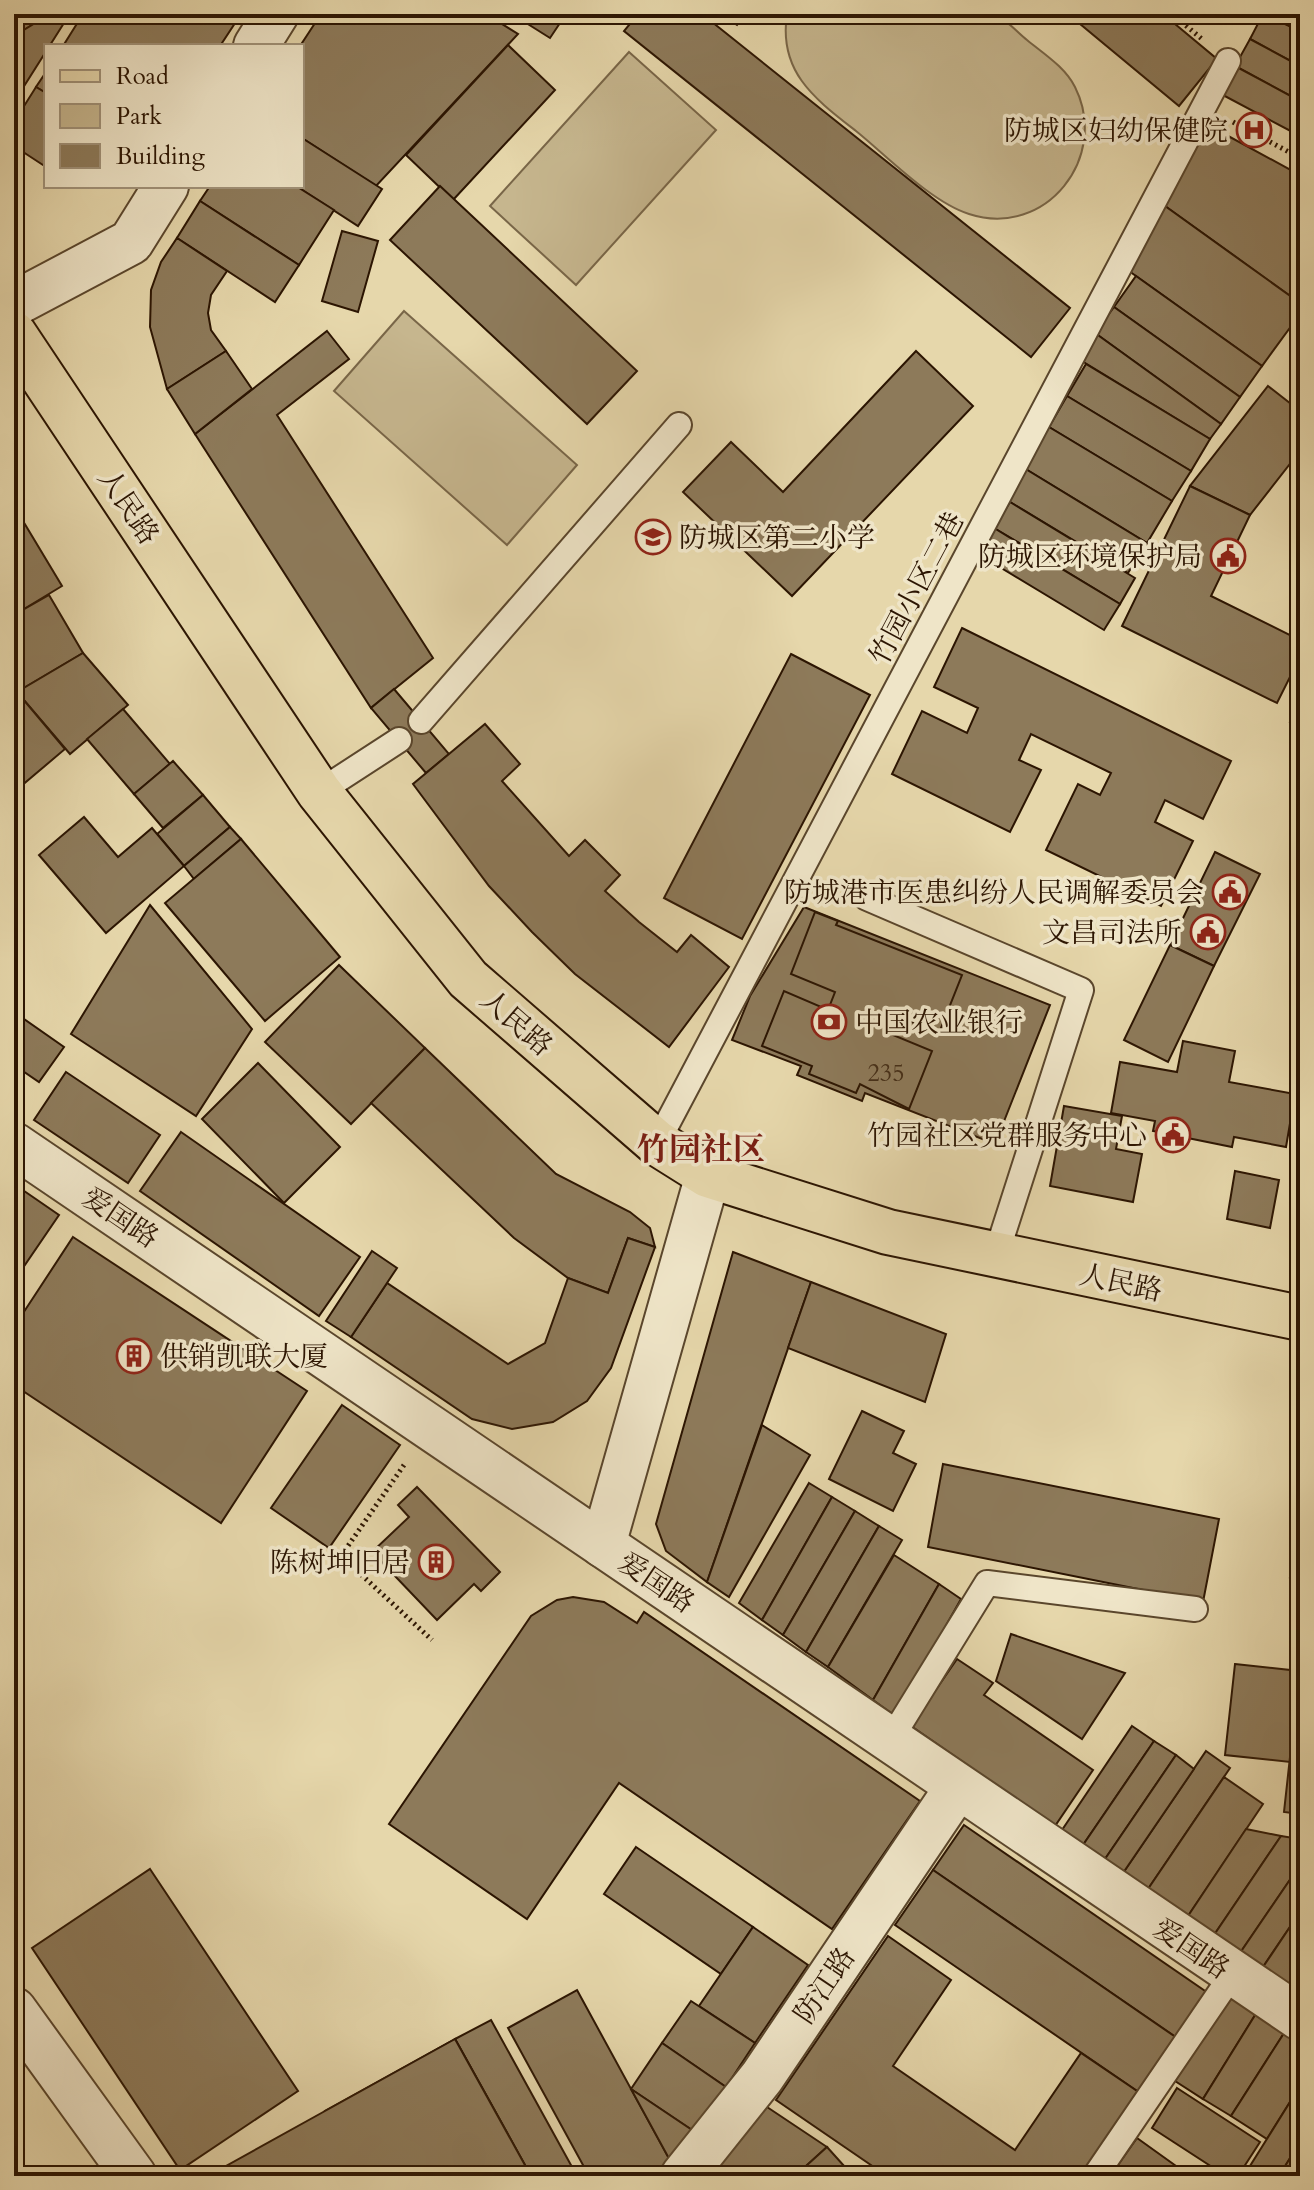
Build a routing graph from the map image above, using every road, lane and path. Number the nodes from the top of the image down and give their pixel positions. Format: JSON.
{"nodes":[{"id":1,"x":276,"y":14,"type":"edge"},
{"id":2,"x":257,"y":44,"type":"edge"},
{"id":3,"x":1228,"y":61,"type":"dead end"},
{"id":4,"x":1203,"y":107,"type":"junction"},
{"id":5,"x":1300,"y":158,"type":"edge"},
{"id":6,"x":165,"y":188,"type":"edge"},
{"id":7,"x":14,"y":304,"type":"edge"},
{"id":8,"x":14,"y":334,"type":"edge"},
{"id":9,"x":679,"y":425,"type":"dead end"},
{"id":10,"x":421,"y":721,"type":"dead end"},
{"id":11,"x":399,"y":740,"type":"dead end"},
{"id":12,"x":319,"y":792,"type":"junction"},
{"id":13,"x":867,"y":898,"type":"dead end"},
{"id":14,"x":657,"y":1143,"type":"junction"},
{"id":15,"x":14,"y":1145,"type":"edge"},
{"id":16,"x":708,"y":1175,"type":"junction"},
{"id":17,"x":996,"y":1255,"type":"junction"},
{"id":18,"x":1300,"y":1318,"type":"edge"},
{"id":19,"x":430,"y":1428,"type":"junction"},
{"id":20,"x":603,"y":1545,"type":"junction"},
{"id":21,"x":1195,"y":1609,"type":"dead end"},
{"id":22,"x":432,"y":1640,"type":"dead end"},
{"id":23,"x":889,"y":1742,"type":"junction"},
{"id":24,"x":957,"y":1788,"type":"junction"},
{"id":25,"x":1232,"y":1975,"type":"junction"},
{"id":26,"x":14,"y":2010,"type":"edge"},
{"id":27,"x":1300,"y":2018,"type":"edge"},
{"id":28,"x":134,"y":2176,"type":"edge"},
{"id":29,"x":683,"y":2176,"type":"edge"},
{"id":30,"x":1095,"y":2176,"type":"edge"}],
"edges":[{"from":1,"to":2,"type":"street"},
{"from":3,"to":4,"type":"lane","name":"竹园小区二巷"},
{"from":4,"to":5,"type":"path"},
{"from":4,"to":14,"type":"lane","name":"竹园小区二巷"},
{"from":6,"to":7,"type":"street"},
{"from":8,"to":12,"type":"main road","name":"人民路"},
{"from":9,"to":10,"type":"lane"},
{"from":11,"to":12,"type":"lane"},
{"from":12,"to":14,"type":"main road","name":"人民路"},
{"from":13,"to":17,"type":"lane"},
{"from":14,"to":16,"type":"main road","name":"人民路"},
{"from":15,"to":19,"type":"street","name":"爱国路"},
{"from":16,"to":17,"type":"main road","name":"人民路"},
{"from":16,"to":20,"type":"street"},
{"from":17,"to":18,"type":"main road","name":"人民路"},
{"from":19,"to":20,"type":"street","name":"爱国路"},
{"from":19,"to":22,"type":"path"},
{"from":20,"to":23,"type":"street","name":"爱国路"},
{"from":21,"to":23,"type":"lane"},
{"from":23,"to":24,"type":"street","name":"爱国路"},
{"from":24,"to":25,"type":"street","name":"爱国路"},
{"from":24,"to":29,"type":"street","name":"防江路"},
{"from":25,"to":27,"type":"street","name":"爱国路"},
{"from":25,"to":30,"type":"lane"},
{"from":26,"to":28,"type":"street"}]}
